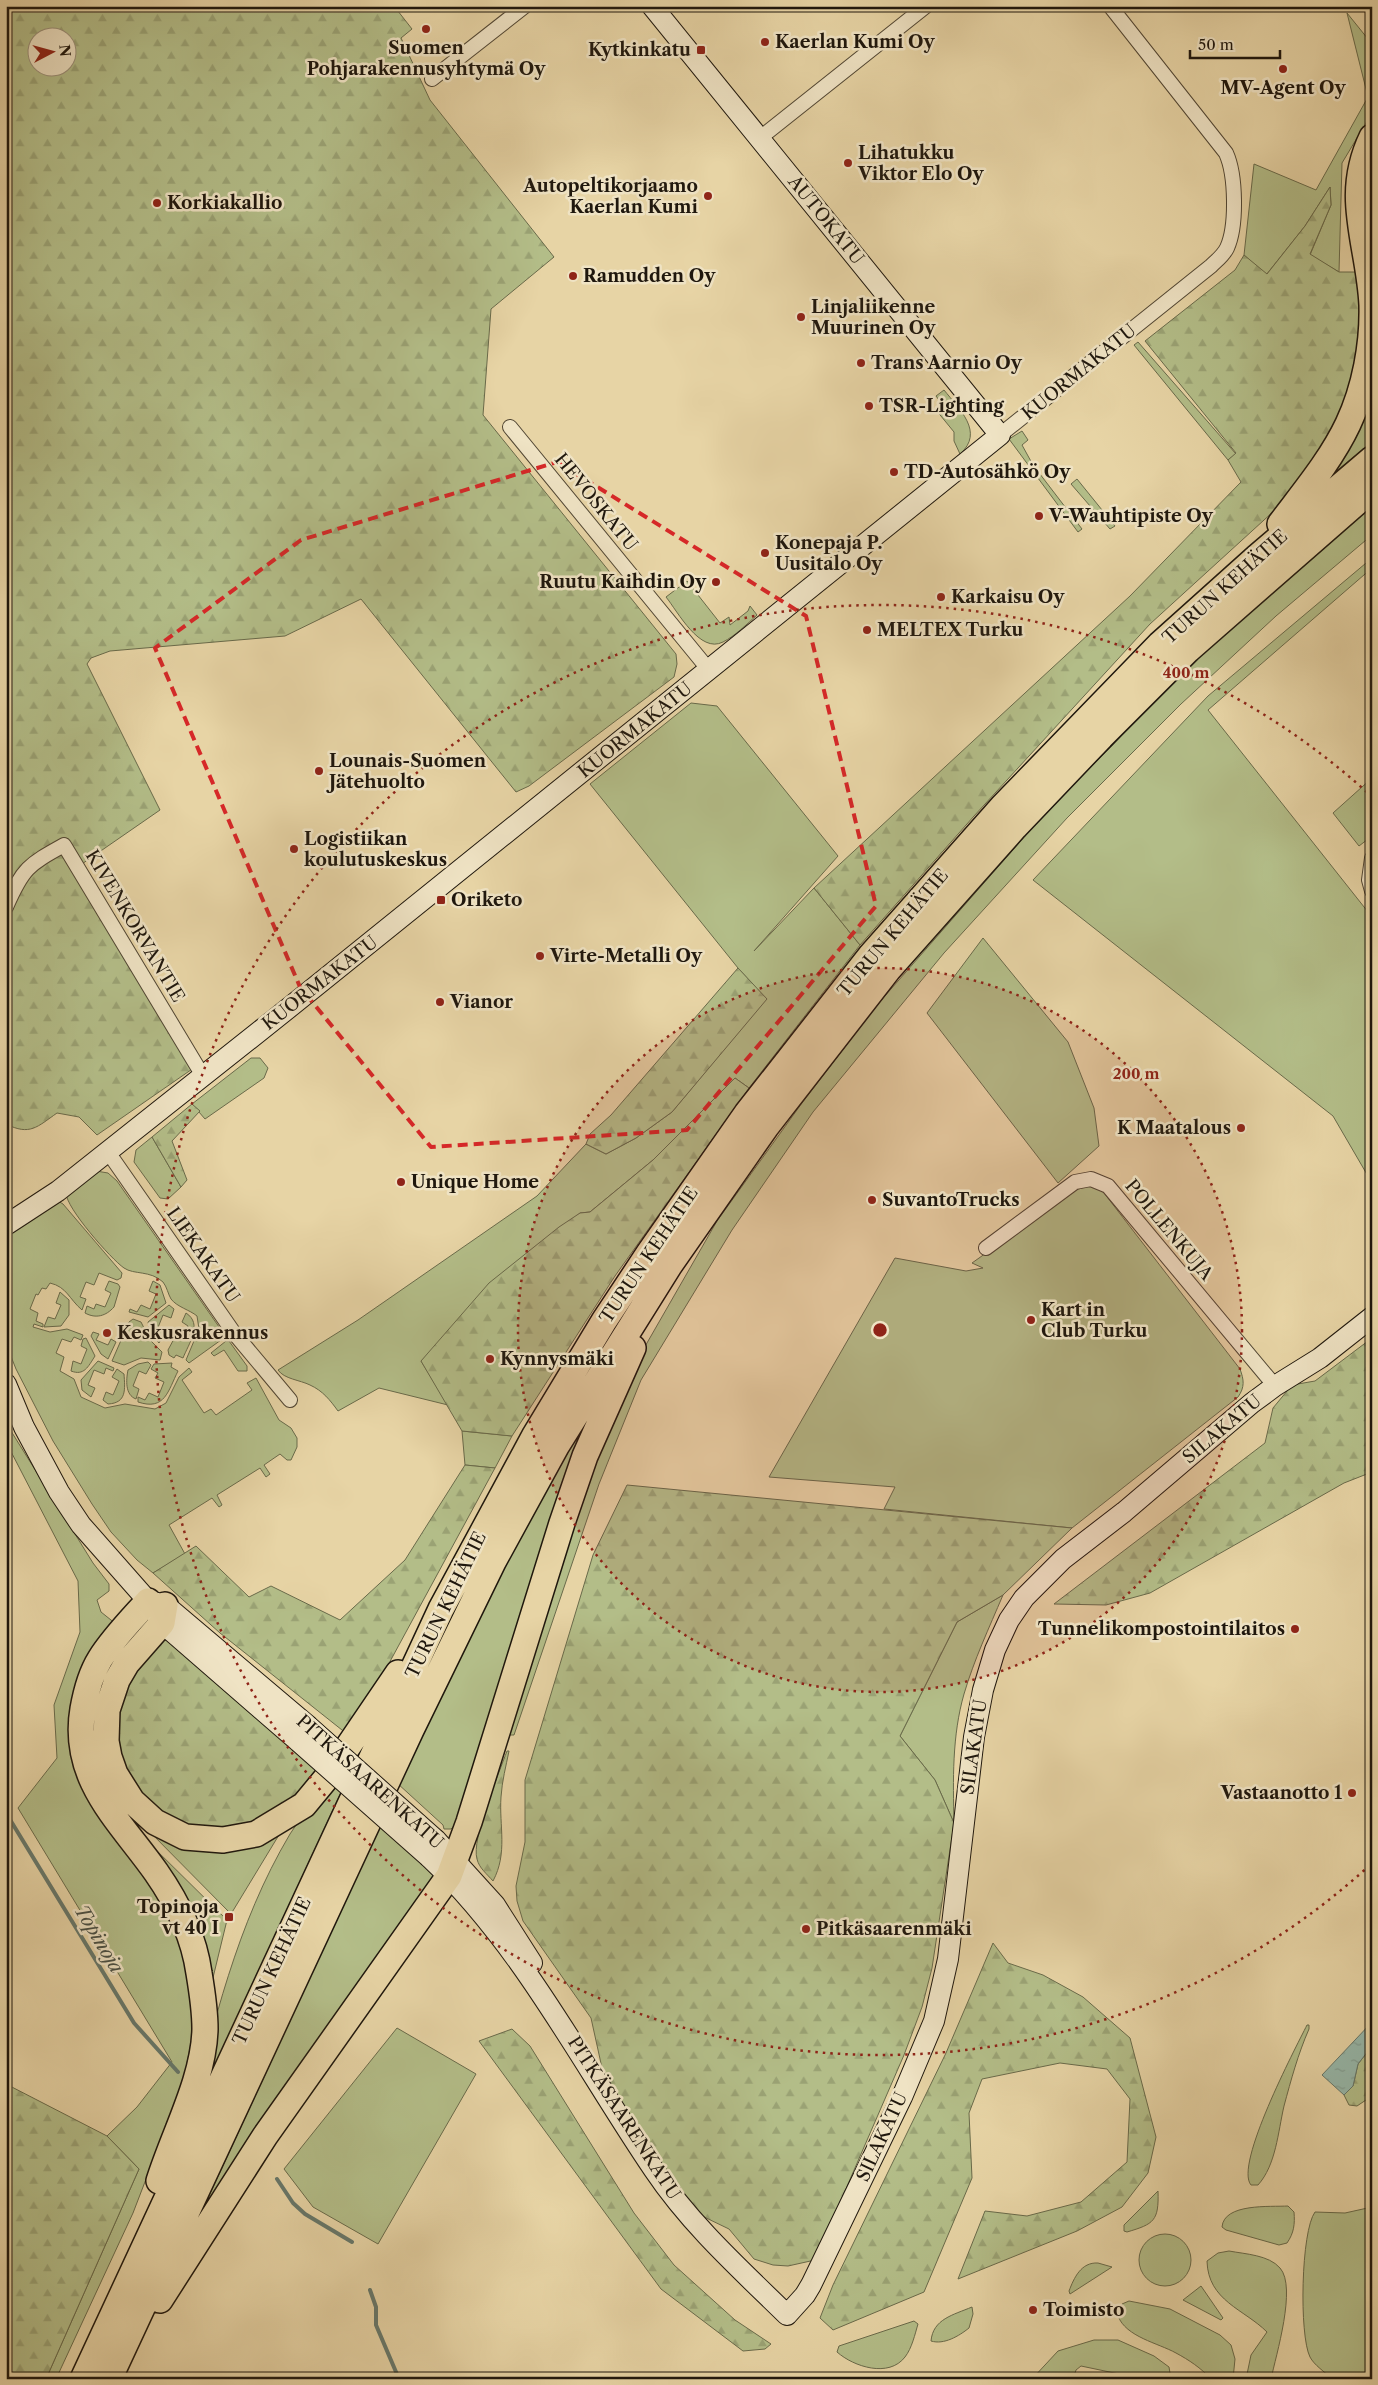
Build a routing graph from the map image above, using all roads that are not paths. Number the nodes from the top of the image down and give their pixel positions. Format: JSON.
{"nodes":[{"id":1,"x":525,"y":6,"type":"edge"},
{"id":2,"x":652,"y":6,"type":"edge"},
{"id":3,"x":926,"y":6,"type":"edge"},
{"id":4,"x":1110,"y":6,"type":"edge"},
{"id":5,"x":432,"y":79,"type":"dead end"},
{"id":6,"x":1372,"y":137,"type":"edge"},
{"id":7,"x":760,"y":138,"type":"junction"},
{"id":8,"x":510,"y":427,"type":"dead end"},
{"id":9,"x":1000,"y":435,"type":"junction"},
{"id":10,"x":1372,"y":459,"type":"edge"},
{"id":11,"x":1372,"y":490,"type":"edge"},
{"id":12,"x":1257,"y":557,"type":"junction"},
{"id":13,"x":710,"y":670,"type":"junction"},
{"id":14,"x":1372,"y":858,"type":"edge"},
{"id":15,"x":1372,"y":891,"type":"edge"},
{"id":16,"x":6,"y":907,"type":"edge"},
{"id":17,"x":203,"y":1076,"type":"junction"},
{"id":18,"x":108,"y":1152,"type":"junction"},
{"id":19,"x":6,"y":1225,"type":"edge"},
{"id":20,"x":986,"y":1248,"type":"dead end"},
{"id":21,"x":669,"y":1266,"type":"junction"},
{"id":22,"x":1372,"y":1317,"type":"edge"},
{"id":23,"x":6,"y":1384,"type":"edge"},
{"id":24,"x":1275,"y":1386,"type":"junction"},
{"id":25,"x":290,"y":1400,"type":"dead end"},
{"id":26,"x":6,"y":1408,"type":"edge"},
{"id":27,"x":24,"y":1427,"type":"junction"},
{"id":28,"x":442,"y":1609,"type":"junction"},
{"id":29,"x":158,"y":1610,"type":"junction"},
{"id":30,"x":452,"y":1868,"type":"junction"},
{"id":31,"x":129,"y":2277,"type":"junction"},
{"id":32,"x":787,"y":2315,"type":"joint"},
{"id":33,"x":83,"y":2379,"type":"edge"},
{"id":34,"x":110,"y":2379,"type":"edge"}],
"edges":[{"from":1,"to":5,"type":"street"},
{"from":2,"to":7,"type":"street","name":"AUTOKATU"},
{"from":3,"to":7,"type":"street"},
{"from":4,"to":9,"type":"street","name":"KUORMAKATU"},
{"from":6,"to":12,"type":"highway"},
{"from":7,"to":9,"type":"street","name":"AUTOKATU"},
{"from":8,"to":13,"type":"street","name":"HEVOSKATU"},
{"from":9,"to":13,"type":"street","name":"KUORMAKATU"},
{"from":10,"to":12,"type":"highway","name":"TURUN KEHÄTIE"},
{"from":11,"to":21,"type":"highway","name":"TURUN KEHÄTIE"},
{"from":12,"to":28,"type":"highway","name":"TURUN KEHÄTIE"},
{"from":13,"to":17,"type":"street","name":"KUORMAKATU"},
{"from":14,"to":15,"type":"street"},
{"from":16,"to":17,"type":"street","name":"KIVENKORVANTIE"},
{"from":17,"to":18,"type":"street","name":"KUORMAKATU"},
{"from":18,"to":19,"type":"street","name":"KUORMAKATU"},
{"from":18,"to":25,"type":"street","name":"LIEKAKATU"},
{"from":20,"to":24,"type":"street","name":"POLLENKUJA"},
{"from":21,"to":30,"type":"highway"},
{"from":21,"to":34,"type":"highway","name":"TURUN KEHÄTIE"},
{"from":22,"to":24,"type":"street","name":"SILAKATU"},
{"from":23,"to":27,"type":"street","name":"PITKÄSAARENKATU"},
{"from":24,"to":32,"type":"street","name":"SILAKATU"},
{"from":26,"to":27,"type":"street","name":"PITKÄSAARENKATU"},
{"from":27,"to":29,"type":"street","name":"PITKÄSAARENKATU"},
{"from":28,"to":29,"type":"highway"},
{"from":28,"to":31,"type":"highway","name":"TURUN KEHÄTIE"},
{"from":29,"to":30,"type":"street","name":"PITKÄSAARENKATU","bridge":true},
{"from":29,"to":31,"type":"highway"},
{"from":30,"to":32,"type":"street","name":"PITKÄSAARENKATU"},
{"from":30,"to":34,"type":"highway"},
{"from":31,"to":33,"type":"highway","name":"TURUN KEHÄTIE"}]}
